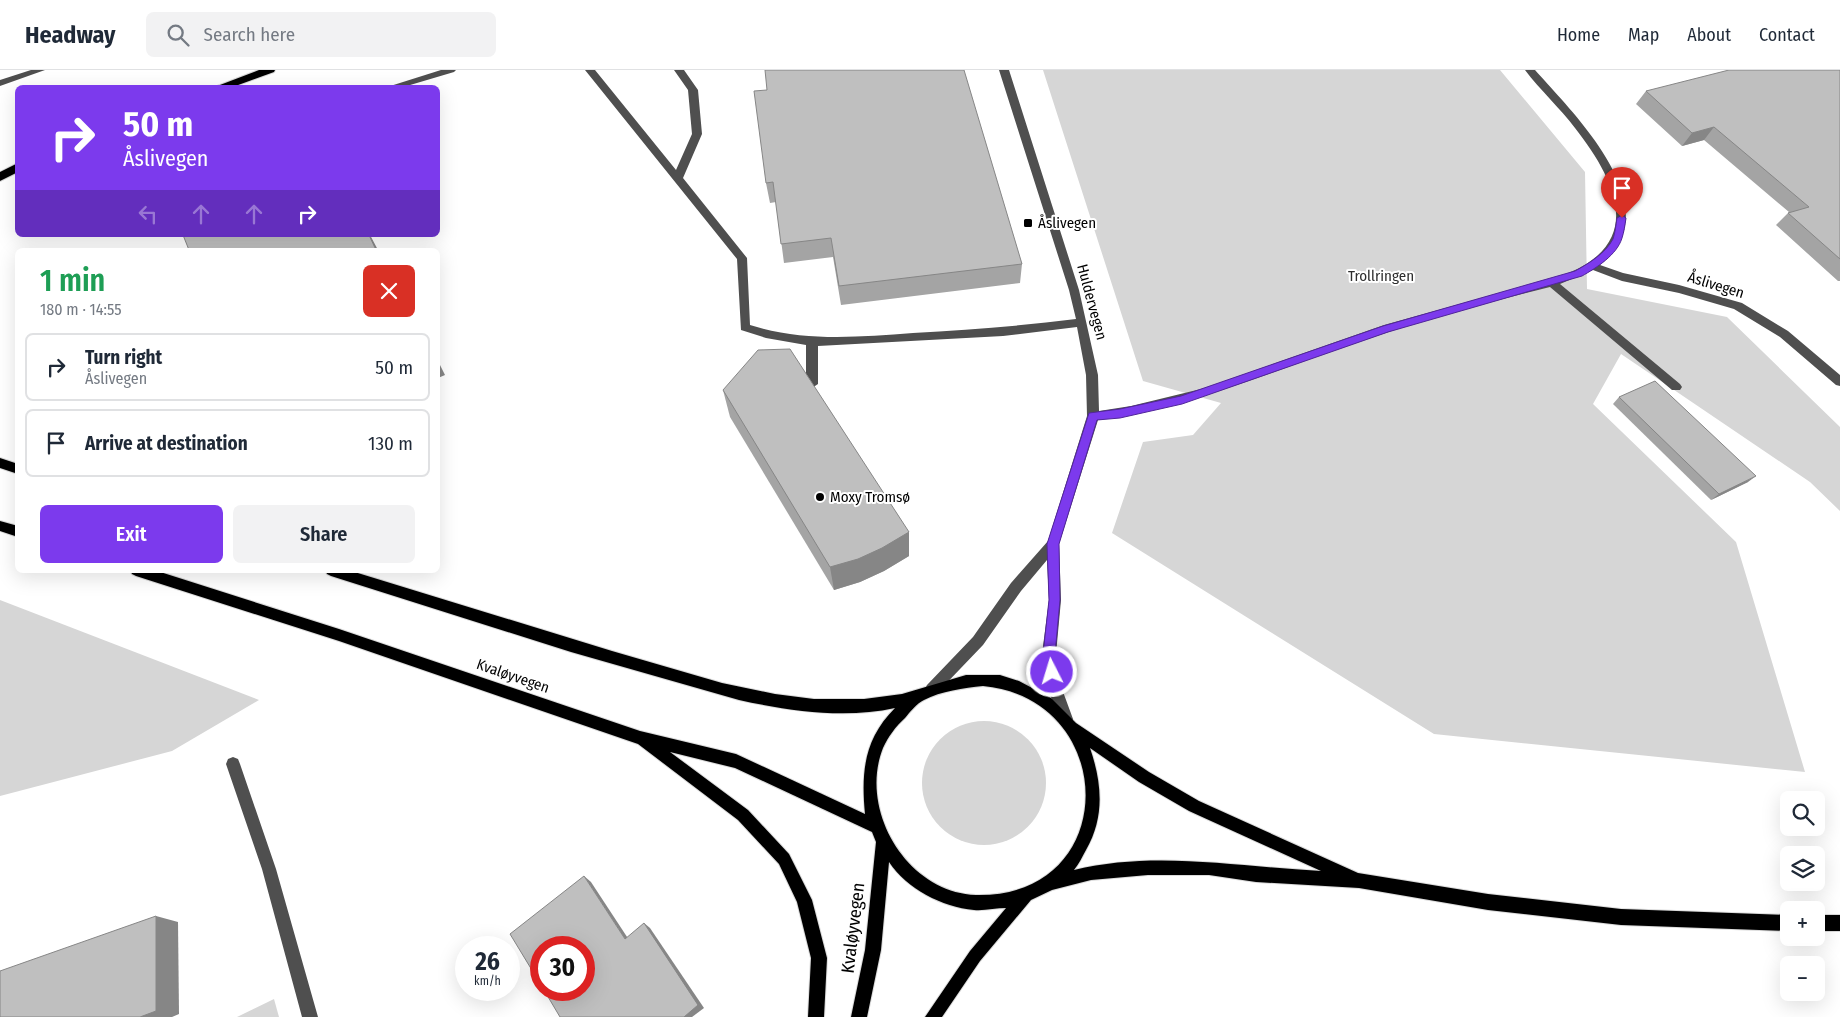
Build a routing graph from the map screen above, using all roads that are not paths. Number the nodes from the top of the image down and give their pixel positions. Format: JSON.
{"nodes":[{"id":1,"x":40,"y":70,"type":"edge"},
{"id":2,"x":270,"y":70,"type":"edge"},
{"id":3,"x":451,"y":70,"type":"edge"},
{"id":4,"x":590,"y":70,"type":"edge"},
{"id":5,"x":680,"y":70,"type":"edge"},
{"id":6,"x":1004,"y":70,"type":"edge"},
{"id":7,"x":1530,"y":70,"type":"edge"},
{"id":8,"x":0,"y":83,"type":"edge"},
{"id":9,"x":226,"y":85,"type":"edge"},
{"id":10,"x":398,"y":85,"type":"edge"},
{"id":11,"x":8,"y":165,"type":"edge"},
{"id":12,"x":0,"y":176,"type":"edge"},
{"id":13,"x":678,"y":179,"type":"junction"},
{"id":14,"x":1592,"y":266,"type":"junction"},
{"id":15,"x":1551,"y":282,"type":"junction"},
{"id":16,"x":1082,"y":322,"type":"junction"},
{"id":17,"x":812,"y":342,"type":"junction"},
{"id":18,"x":1840,"y":382,"type":"edge"},
{"id":19,"x":812,"y":384,"type":"edge"},
{"id":20,"x":1676,"y":387,"type":"dead end"},
{"id":21,"x":1093,"y":416,"type":"junction"},
{"id":22,"x":0,"y":463,"type":"edge"},
{"id":23,"x":15,"y":468,"type":"edge"},
{"id":24,"x":0,"y":526,"type":"edge"},
{"id":25,"x":15,"y":531,"type":"edge"},
{"id":26,"x":1053,"y":544,"type":"junction"},
{"id":27,"x":145,"y":573,"type":"edge"},
{"id":28,"x":340,"y":573,"type":"edge"},
{"id":29,"x":932,"y":689,"type":"junction"},
{"id":30,"x":917,"y":697,"type":"junction"},
{"id":31,"x":1070,"y":724,"type":"junction"},
{"id":32,"x":640,"y":738,"type":"junction"},
{"id":33,"x":234,"y":764,"type":"dead end"},
{"id":34,"x":874,"y":825,"type":"junction"},
{"id":35,"x":883,"y":843,"type":"junction"},
{"id":36,"x":1359,"y":881,"type":"junction"},
{"id":37,"x":1049,"y":883,"type":"junction"},
{"id":38,"x":1025,"y":896,"type":"junction"},
{"id":39,"x":1780,"y":923,"type":"edge"},
{"id":40,"x":1825,"y":923,"type":"edge"},
{"id":41,"x":1840,"y":923,"type":"edge"},
{"id":42,"x":310,"y":1017,"type":"edge"},
{"id":43,"x":816,"y":1017,"type":"edge"},
{"id":44,"x":859,"y":1017,"type":"edge"},
{"id":45,"x":933,"y":1017,"type":"edge"}],
"edges":[{"from":1,"to":8,"type":"street"},
{"from":2,"to":9,"type":"highway"},
{"from":3,"to":10,"type":"street"},
{"from":4,"to":13,"type":"street"},
{"from":5,"to":13,"type":"street"},
{"from":6,"to":16,"type":"street","name":"Huldervegen"},
{"from":7,"to":14,"type":"street"},
{"from":11,"to":12,"type":"highway"},
{"from":13,"to":17,"type":"street"},
{"from":14,"to":15,"type":"street"},
{"from":14,"to":18,"type":"street","name":"Åslivegen"},
{"from":15,"to":20,"type":"street"},
{"from":15,"to":21,"type":"street"},
{"from":16,"to":17,"type":"street"},
{"from":16,"to":21,"type":"street","name":"Huldervegen"},
{"from":17,"to":19,"type":"street"},
{"from":21,"to":26,"type":"street","name":"Huldervegen"},
{"from":22,"to":23,"type":"main road"},
{"from":24,"to":25,"type":"main road"},
{"from":26,"to":29,"type":"street","name":"Huldervegen"},
{"from":26,"to":31,"type":"street","name":"Huldervegen"},
{"from":27,"to":32,"type":"main road","name":"Kvaløyvegen"},
{"from":28,"to":30,"type":"main road"},
{"from":29,"to":30,"type":"main road"},
{"from":29,"to":31,"type":"main road"},
{"from":30,"to":34,"type":"main road"},
{"from":31,"to":36,"type":"main road"},
{"from":31,"to":37,"type":"main road"},
{"from":32,"to":34,"type":"main road","name":"Kvaløyvegen"},
{"from":32,"to":43,"type":"main road"},
{"from":33,"to":42,"type":"street"},
{"from":34,"to":35,"type":"main road"},
{"from":35,"to":38,"type":"main road"},
{"from":35,"to":44,"type":"main road","name":"Kvaløyvegen"},
{"from":36,"to":37,"type":"main road"},
{"from":36,"to":39,"type":"main road"},
{"from":37,"to":38,"type":"main road"},
{"from":38,"to":45,"type":"main road"},
{"from":40,"to":41,"type":"main road"}]}
